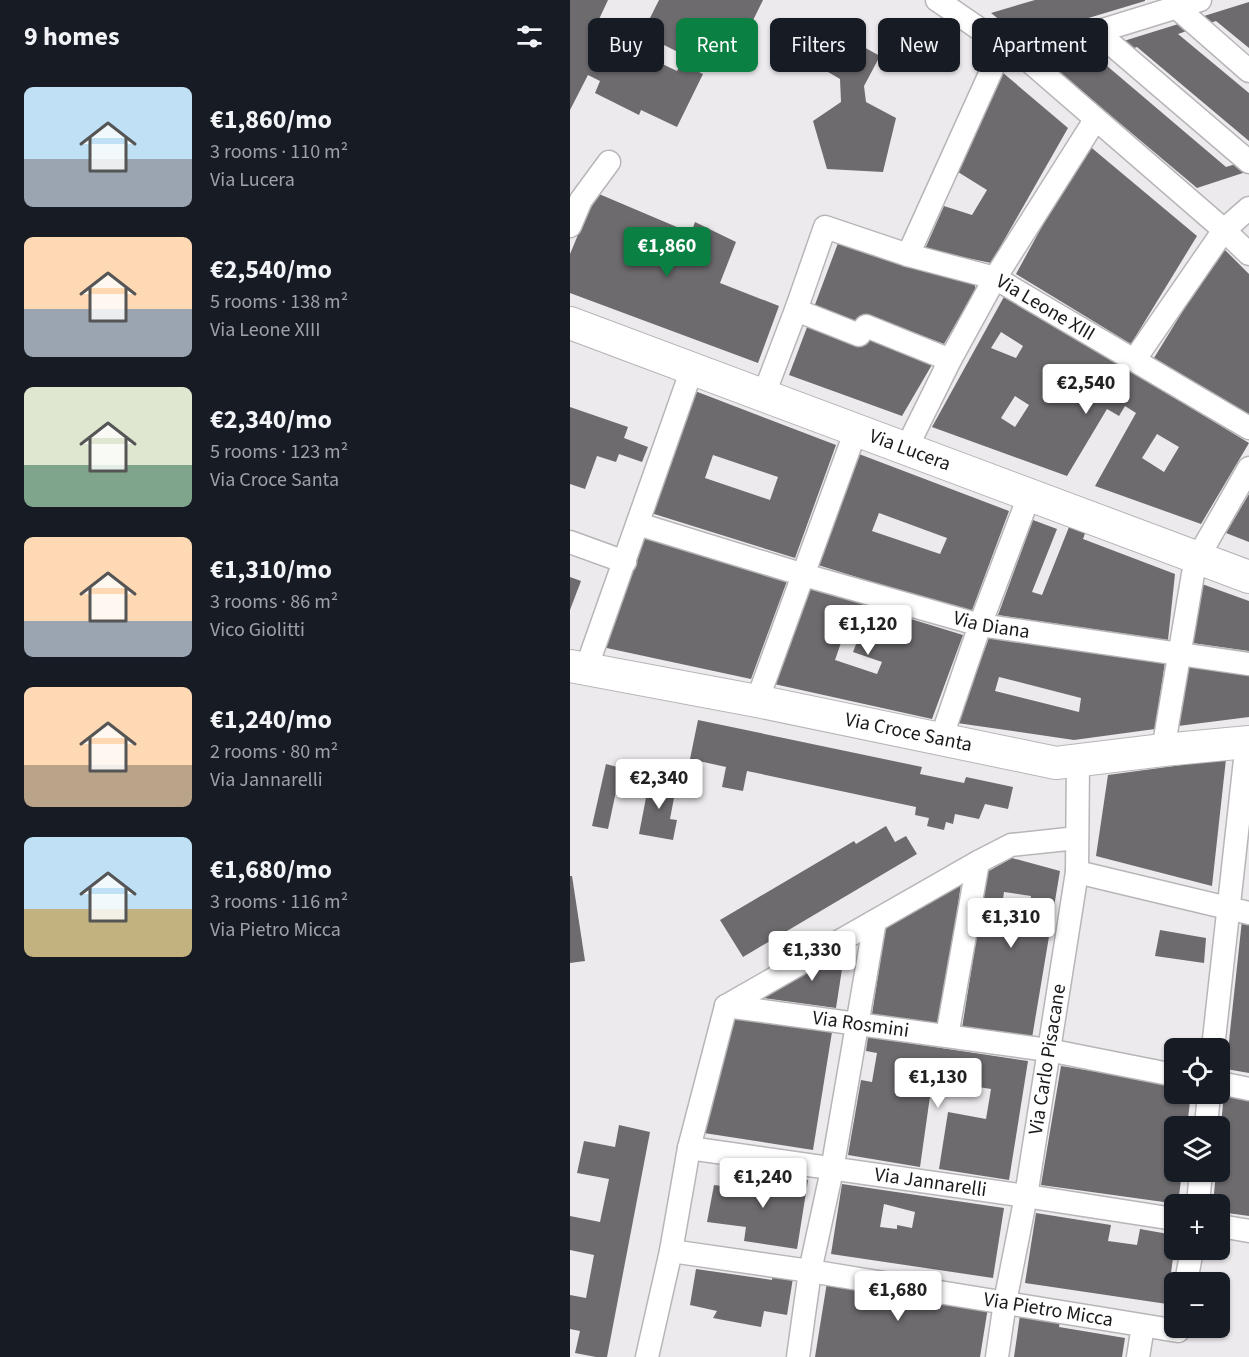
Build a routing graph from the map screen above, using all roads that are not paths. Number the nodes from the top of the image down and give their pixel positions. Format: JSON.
{"nodes":[{"id":1,"x":937,"y":0,"type":"edge"},
{"id":2,"x":1200,"y":0,"type":"edge"},
{"id":3,"x":1176,"y":7,"type":"junction"},
{"id":4,"x":972,"y":23,"type":"edge"},
{"id":5,"x":1108,"y":29,"type":"edge"},
{"id":6,"x":1108,"y":41,"type":"edge"},
{"id":7,"x":1249,"y":71,"type":"edge"},
{"id":8,"x":1001,"y":72,"type":"edge"},
{"id":9,"x":1038,"y":72,"type":"edge"},
{"id":10,"x":1095,"y":120,"type":"junction"},
{"id":11,"x":609,"y":162,"type":"dead end"},
{"id":12,"x":1249,"y":162,"type":"edge"},
{"id":13,"x":1249,"y":208,"type":"edge"},
{"id":14,"x":570,"y":225,"type":"edge"},
{"id":15,"x":1224,"y":230,"type":"junction"},
{"id":16,"x":1249,"y":254,"type":"edge"},
{"id":17,"x":908,"y":255,"type":"junction"},
{"id":18,"x":995,"y":278,"type":"junction"},
{"id":19,"x":796,"y":310,"type":"junction"},
{"id":20,"x":570,"y":322,"type":"edge"},
{"id":21,"x":1135,"y":359,"type":"junction"},
{"id":22,"x":950,"y":360,"type":"junction"},
{"id":23,"x":692,"y":369,"type":"junction"},
{"id":24,"x":764,"y":394,"type":"junction"},
{"id":25,"x":1249,"y":428,"type":"edge"},
{"id":26,"x":856,"y":429,"type":"junction"},
{"id":27,"x":906,"y":449,"type":"junction"},
{"id":28,"x":1249,"y":468,"type":"edge"},
{"id":29,"x":1029,"y":496,"type":"junction"},
{"id":30,"x":638,"y":524,"type":"junction"},
{"id":31,"x":570,"y":542,"type":"edge"},
{"id":32,"x":1197,"y":559,"type":"junction"},
{"id":33,"x":625,"y":561,"type":"junction"},
{"id":34,"x":804,"y":575,"type":"junction"},
{"id":35,"x":1249,"y":577,"type":"edge"},
{"id":36,"x":980,"y":625,"type":"junction"},
{"id":37,"x":1179,"y":655,"type":"junction"},
{"id":38,"x":1249,"y":664,"type":"edge"},
{"id":39,"x":578,"y":668,"type":"edge"},
{"id":40,"x":757,"y":701,"type":"junction"},
{"id":41,"x":941,"y":739,"type":"junction"},
{"id":42,"x":1248,"y":742,"type":"edge"},
{"id":43,"x":1163,"y":750,"type":"junction"},
{"id":44,"x":1078,"y":761,"type":"junction"},
{"id":45,"x":1077,"y":838,"type":"junction"},
{"id":46,"x":978,"y":862,"type":"junction"},
{"id":47,"x":1077,"y":872,"type":"junction"},
{"id":48,"x":1239,"y":910,"type":"edge"},
{"id":49,"x":875,"y":921,"type":"junction"},
{"id":50,"x":726,"y":1006,"type":"junction"},
{"id":51,"x":858,"y":1024,"type":"junction"},
{"id":52,"x":947,"y":1036,"type":"junction"},
{"id":53,"x":1215,"y":1038,"type":"edge"},
{"id":54,"x":1048,"y":1050,"type":"junction"},
{"id":55,"x":1164,"y":1073,"type":"edge"},
{"id":56,"x":1230,"y":1085,"type":"edge"},
{"id":57,"x":1249,"y":1089,"type":"edge"},
{"id":58,"x":689,"y":1148,"type":"junction"},
{"id":59,"x":832,"y":1170,"type":"junction"},
{"id":60,"x":1026,"y":1196,"type":"junction"},
{"id":61,"x":1164,"y":1218,"type":"edge"},
{"id":62,"x":1230,"y":1228,"type":"edge"},
{"id":63,"x":1249,"y":1231,"type":"edge"},
{"id":64,"x":671,"y":1251,"type":"junction"},
{"id":65,"x":810,"y":1271,"type":"junction"},
{"id":66,"x":1005,"y":1302,"type":"junction"},
{"id":67,"x":1143,"y":1326,"type":"junction"},
{"id":68,"x":1164,"y":1328,"type":"edge"},
{"id":69,"x":647,"y":1357,"type":"edge"},
{"id":70,"x":798,"y":1357,"type":"edge"},
{"id":71,"x":997,"y":1357,"type":"edge"},
{"id":72,"x":1138,"y":1357,"type":"edge"}],
"edges":[{"from":1,"to":4,"type":"street"},
{"from":2,"to":3,"type":"street"},
{"from":3,"to":5,"type":"street"},
{"from":3,"to":7,"type":"street"},
{"from":6,"to":12,"type":"street"},
{"from":8,"to":17,"type":"street"},
{"from":9,"to":10,"type":"street"},
{"from":10,"to":15,"type":"street"},
{"from":10,"to":18,"type":"street"},
{"from":11,"to":14,"type":"street"},
{"from":13,"to":15,"type":"street"},
{"from":15,"to":16,"type":"street"},
{"from":15,"to":21,"type":"street"},
{"from":17,"to":18,"type":"street","name":"Via Leone XIII"},
{"from":17,"to":19,"type":"street","name":"Via Leone XIII"},
{"from":18,"to":21,"type":"street","name":"Via Leone XIII"},
{"from":18,"to":22,"type":"street"},
{"from":19,"to":22,"type":"street"},
{"from":19,"to":24,"type":"street"},
{"from":20,"to":23,"type":"street","name":"Via Lucera"},
{"from":21,"to":25,"type":"street","name":"Via Leone XIII"},
{"from":22,"to":27,"type":"street"},
{"from":23,"to":24,"type":"street","name":"Via Lucera"},
{"from":23,"to":30,"type":"street"},
{"from":24,"to":26,"type":"street","name":"Via Lucera"},
{"from":26,"to":27,"type":"street","name":"Via Lucera"},
{"from":26,"to":34,"type":"street"},
{"from":27,"to":29,"type":"street","name":"Via Lucera"},
{"from":28,"to":32,"type":"street"},
{"from":29,"to":32,"type":"street","name":"Via Lucera"},
{"from":29,"to":36,"type":"street"},
{"from":30,"to":33,"type":"street"},
{"from":30,"to":34,"type":"street","name":"Via Diana"},
{"from":31,"to":33,"type":"street"},
{"from":32,"to":35,"type":"street","name":"Via Lucera"},
{"from":32,"to":37,"type":"street"},
{"from":33,"to":39,"type":"street"},
{"from":34,"to":36,"type":"street","name":"Via Diana"},
{"from":34,"to":40,"type":"street"},
{"from":36,"to":37,"type":"street","name":"Via Diana"},
{"from":36,"to":41,"type":"street"},
{"from":37,"to":38,"type":"street","name":"Via Diana"},
{"from":37,"to":43,"type":"street"},
{"from":39,"to":40,"type":"street","name":"Via Croce Santa"},
{"from":40,"to":41,"type":"street","name":"Via Croce Santa"},
{"from":41,"to":44,"type":"street","name":"Via Croce Santa"},
{"from":42,"to":43,"type":"street","name":"Via Croce Santa"},
{"from":42,"to":48,"type":"street"},
{"from":43,"to":44,"type":"street","name":"Via Croce Santa"},
{"from":44,"to":45,"type":"street","name":"Via Carlo Pisacane"},
{"from":45,"to":46,"type":"street"},
{"from":45,"to":47,"type":"street","name":"Via Carlo Pisacane"},
{"from":46,"to":49,"type":"street"},
{"from":46,"to":52,"type":"street"},
{"from":47,"to":48,"type":"street"},
{"from":47,"to":54,"type":"street","name":"Via Carlo Pisacane"},
{"from":48,"to":53,"type":"street"},
{"from":49,"to":50,"type":"street"},
{"from":49,"to":51,"type":"street"},
{"from":50,"to":51,"type":"street","name":"Via Rosmini"},
{"from":50,"to":58,"type":"street"},
{"from":51,"to":52,"type":"street","name":"Via Rosmini"},
{"from":51,"to":59,"type":"street"},
{"from":52,"to":54,"type":"street","name":"Via Rosmini"},
{"from":54,"to":55,"type":"street","name":"Via Rosmini"},
{"from":54,"to":60,"type":"street","name":"Via Carlo Pisacane"},
{"from":56,"to":57,"type":"street"},
{"from":58,"to":59,"type":"street","name":"Via Jannarelli"},
{"from":58,"to":64,"type":"street"},
{"from":59,"to":60,"type":"street","name":"Via Jannarelli"},
{"from":59,"to":65,"type":"street"},
{"from":60,"to":61,"type":"street","name":"Via Jannarelli"},
{"from":60,"to":66,"type":"street","name":"Via Carlo Pisacane"},
{"from":62,"to":63,"type":"street"},
{"from":64,"to":65,"type":"street","name":"Via Pietro Micca"},
{"from":64,"to":69,"type":"street"},
{"from":65,"to":66,"type":"street","name":"Via Pietro Micca"},
{"from":65,"to":70,"type":"street"},
{"from":66,"to":67,"type":"street","name":"Via Pietro Micca"},
{"from":66,"to":71,"type":"street","name":"Via Carlo Pisacane"},
{"from":67,"to":68,"type":"street","name":"Via Pietro Micca"},
{"from":67,"to":72,"type":"street"}]}
